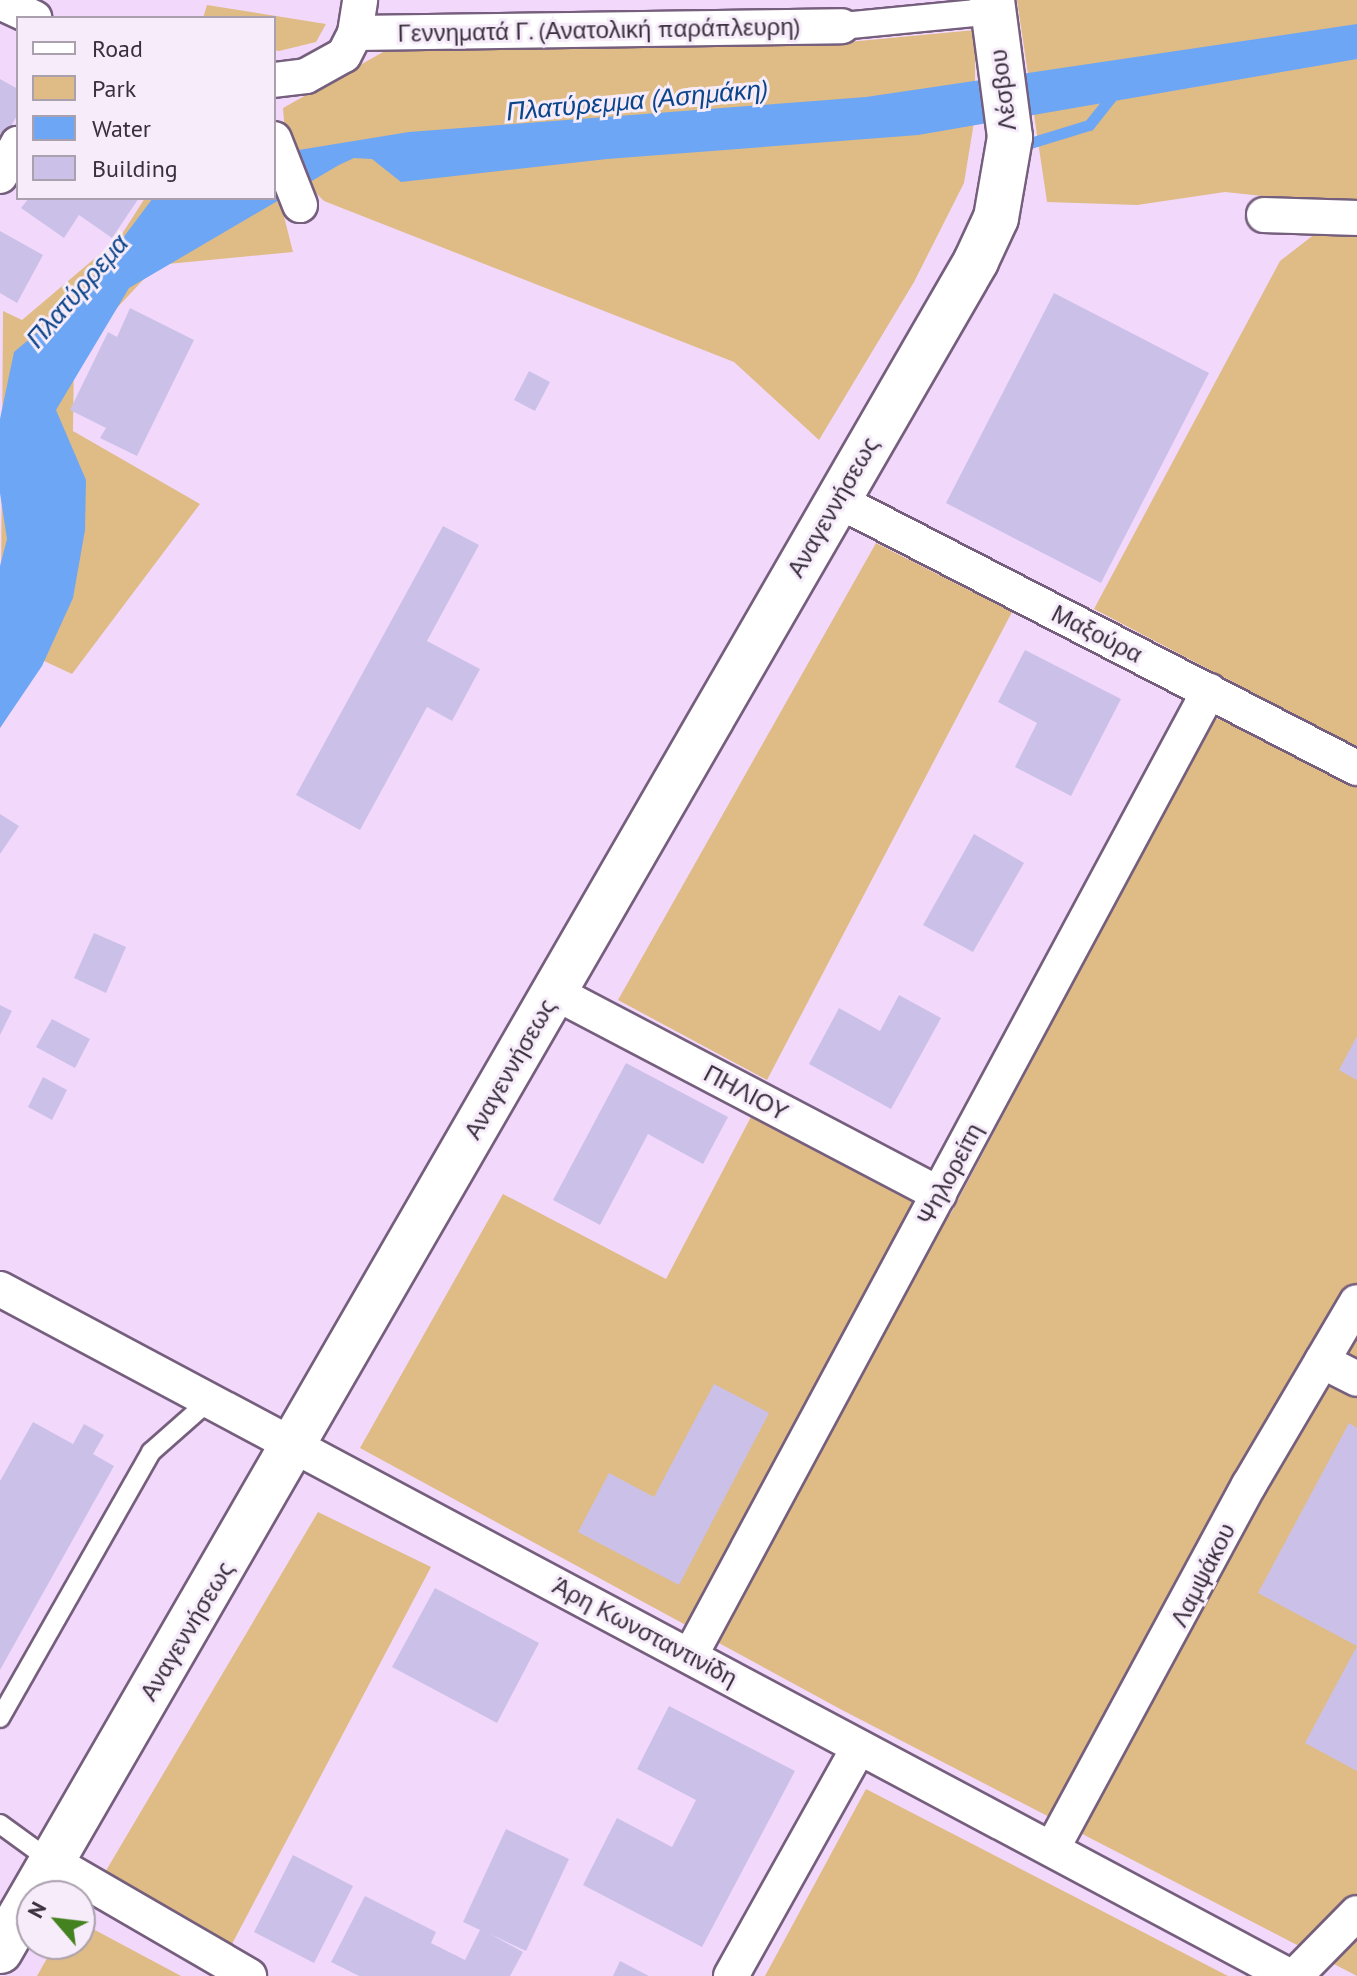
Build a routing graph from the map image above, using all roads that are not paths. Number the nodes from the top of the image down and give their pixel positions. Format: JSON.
{"nodes":[{"id":1,"x":360,"y":0,"type":"edge"},
{"id":2,"x":0,"y":2,"type":"edge"},
{"id":3,"x":993,"y":6,"type":"edge"},
{"id":4,"x":31,"y":16,"type":"edge"},
{"id":5,"x":842,"y":26,"type":"joint"},
{"id":6,"x":355,"y":33,"type":"junction"},
{"id":7,"x":276,"y":80,"type":"edge"},
{"id":8,"x":276,"y":144,"type":"edge"},
{"id":9,"x":16,"y":148,"type":"edge"},
{"id":10,"x":0,"y":176,"type":"edge"},
{"id":11,"x":1004,"y":180,"type":"joint"},
{"id":12,"x":300,"y":205,"type":"dead end"},
{"id":13,"x":1264,"y":215,"type":"dead end"},
{"id":14,"x":1357,"y":218,"type":"edge"},
{"id":15,"x":837,"y":500,"type":"junction"},
{"id":16,"x":1209,"y":691,"type":"junction"},
{"id":17,"x":1357,"y":768,"type":"edge"},
{"id":18,"x":554,"y":992,"type":"junction"},
{"id":19,"x":939,"y":1194,"type":"junction"},
{"id":20,"x":0,"y":1289,"type":"edge"},
{"id":21,"x":1357,"y":1302,"type":"edge"},
{"id":22,"x":1322,"y":1361,"type":"junction"},
{"id":23,"x":1357,"y":1379,"type":"edge"},
{"id":24,"x":210,"y":1400,"type":"junction"},
{"id":25,"x":296,"y":1445,"type":"junction"},
{"id":26,"x":690,"y":1656,"type":"junction"},
{"id":27,"x":0,"y":1718,"type":"edge"},
{"id":28,"x":859,"y":1747,"type":"junction"},
{"id":29,"x":0,"y":1824,"type":"edge"},
{"id":30,"x":1052,"y":1849,"type":"junction"},
{"id":31,"x":51,"y":1861,"type":"junction"},
{"id":32,"x":1357,"y":1913,"type":"edge"},
{"id":33,"x":0,"y":1951,"type":"edge"},
{"id":34,"x":249,"y":1976,"type":"edge"},
{"id":35,"x":731,"y":1976,"type":"edge"},
{"id":36,"x":1289,"y":1976,"type":"edge"},
{"id":37,"x":1295,"y":1976,"type":"edge"}],
"edges":[{"from":1,"to":6,"type":"street"},
{"from":2,"to":4,"type":"street"},
{"from":3,"to":5,"type":"street"},
{"from":3,"to":11,"type":"main road","name":"Λέσβου"},
{"from":5,"to":6,"type":"street","name":"Γεννηματά Γ. (Ανατολική παράπλευρη)"},
{"from":6,"to":7,"type":"street"},
{"from":8,"to":12,"type":"street"},
{"from":9,"to":10,"type":"street"},
{"from":11,"to":15,"type":"main road","name":"Αναγεννήσεως"},
{"from":13,"to":14,"type":"street"},
{"from":15,"to":16,"type":"street","name":"Μαξούρα"},
{"from":15,"to":18,"type":"main road","name":"Αναγεννήσεως"},
{"from":16,"to":17,"type":"street","name":"Μαξούρα"},
{"from":16,"to":19,"type":"street","name":"Ψηλορείτη"},
{"from":18,"to":19,"type":"street","name":"ΠΗΛΙΟΥ"},
{"from":18,"to":25,"type":"main road","name":"Αναγεννήσεως"},
{"from":19,"to":26,"type":"street","name":"Ψηλορείτη"},
{"from":20,"to":24,"type":"street","name":"Άρη Κωνσταντινίδη"},
{"from":21,"to":22,"type":"street","name":"Λαμψάκου"},
{"from":22,"to":23,"type":"street"},
{"from":22,"to":30,"type":"street","name":"Λαμψάκου"},
{"from":24,"to":25,"type":"street","name":"Άρη Κωνσταντινίδη"},
{"from":24,"to":27,"type":"lane"},
{"from":25,"to":26,"type":"street","name":"Άρη Κωνσταντινίδη"},
{"from":25,"to":31,"type":"main road","name":"Αναγεννήσεως"},
{"from":26,"to":28,"type":"street","name":"Άρη Κωνσταντινίδη"},
{"from":28,"to":30,"type":"street","name":"Άρη Κωνσταντινίδη"},
{"from":28,"to":35,"type":"street"},
{"from":29,"to":31,"type":"lane"},
{"from":30,"to":36,"type":"street","name":"Άρη Κωνσταντινίδη"},
{"from":31,"to":33,"type":"main road","name":"Αναγεννήσεως"},
{"from":31,"to":34,"type":"street"},
{"from":32,"to":37,"type":"street"}]}
